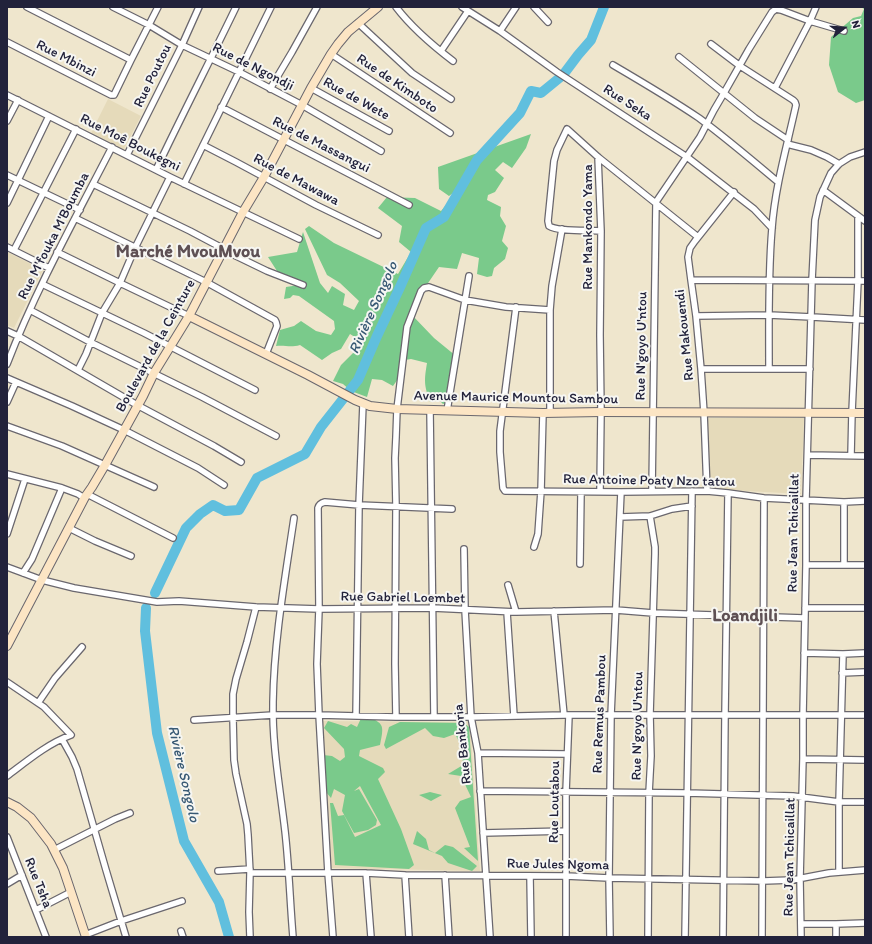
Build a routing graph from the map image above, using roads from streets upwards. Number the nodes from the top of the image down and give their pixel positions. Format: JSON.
{"nodes":[{"id":1,"x":27,"y":7,"type":"edge"},
{"id":2,"x":113,"y":7,"type":"edge"},
{"id":3,"x":158,"y":7,"type":"edge"},
{"id":4,"x":199,"y":7,"type":"edge"},
{"id":5,"x":236,"y":7,"type":"edge"},
{"id":6,"x":271,"y":7,"type":"edge"},
{"id":7,"x":317,"y":7,"type":"edge"},
{"id":8,"x":378,"y":7,"type":"edge"},
{"id":9,"x":396,"y":7,"type":"edge"},
{"id":10,"x":462,"y":7,"type":"edge"},
{"id":11,"x":516,"y":7,"type":"edge"},
{"id":12,"x":534,"y":7,"type":"edge"},
{"id":13,"x":816,"y":7,"type":"edge"},
{"id":14,"x":468,"y":11,"type":"junction"},
{"id":15,"x":810,"y":21,"type":"junction"},
{"id":16,"x":548,"y":22,"type":"dead end"},
{"id":17,"x":358,"y":23,"type":"junction"},
{"id":18,"x":149,"y":26,"type":"junction"},
{"id":19,"x":500,"y":31,"type":"junction"},
{"id":20,"x":844,"y":31,"type":"dead end"},
{"id":21,"x":7,"y":42,"type":"edge"},
{"id":22,"x":182,"y":44,"type":"junction"},
{"id":23,"x":710,"y":44,"type":"dead end"},
{"id":24,"x":441,"y":51,"type":"junction"},
{"id":25,"x":331,"y":54,"type":"junction"},
{"id":26,"x":679,"y":57,"type":"dead end"},
{"id":27,"x":211,"y":59,"type":"junction"},
{"id":28,"x":131,"y":60,"type":"junction"},
{"id":29,"x":453,"y":61,"type":"dead end"},
{"id":30,"x":613,"y":65,"type":"dead end"},
{"id":31,"x":740,"y":66,"type":"junction"},
{"id":32,"x":239,"y":72,"type":"junction"},
{"id":33,"x":311,"y":88,"type":"junction"},
{"id":34,"x":775,"y":88,"type":"junction"},
{"id":35,"x":270,"y":89,"type":"junction"},
{"id":36,"x":724,"y":93,"type":"junction"},
{"id":37,"x":7,"y":95,"type":"edge"},
{"id":38,"x":451,"y":99,"type":"dead end"},
{"id":39,"x":18,"y":100,"type":"junction"},
{"id":40,"x":302,"y":105,"type":"junction"},
{"id":41,"x":222,"y":107,"type":"junction"},
{"id":42,"x":48,"y":116,"type":"junction"},
{"id":43,"x":7,"y":121,"type":"edge"},
{"id":44,"x":707,"y":124,"type":"junction"},
{"id":45,"x":76,"y":129,"type":"junction"},
{"id":46,"x":389,"y":131,"type":"dead end"},
{"id":47,"x":450,"y":133,"type":"dead end"},
{"id":48,"x":284,"y":140,"type":"junction"},
{"id":49,"x":788,"y":142,"type":"junction"},
{"id":50,"x":203,"y":145,"type":"junction"},
{"id":51,"x":112,"y":147,"type":"junction"},
{"id":52,"x":381,"y":151,"type":"dead end"},
{"id":53,"x":865,"y":152,"type":"edge"},
{"id":54,"x":127,"y":155,"type":"junction"},
{"id":55,"x":598,"y":157,"type":"junction"},
{"id":56,"x":687,"y":157,"type":"junction"},
{"id":57,"x":839,"y":164,"type":"junction"},
{"id":58,"x":156,"y":170,"type":"junction"},
{"id":59,"x":7,"y":175,"type":"edge"},
{"id":60,"x":170,"y":177,"type":"junction"},
{"id":61,"x":264,"y":177,"type":"junction"},
{"id":62,"x":18,"y":180,"type":"junction"},
{"id":63,"x":778,"y":182,"type":"junction"},
{"id":64,"x":93,"y":184,"type":"junction"},
{"id":65,"x":184,"y":184,"type":"junction"},
{"id":66,"x":823,"y":190,"type":"junction"},
{"id":67,"x":734,"y":192,"type":"junction"},
{"id":68,"x":44,"y":193,"type":"junction"},
{"id":69,"x":656,"y":202,"type":"junction"},
{"id":70,"x":7,"y":203,"type":"edge"},
{"id":71,"x":409,"y":204,"type":"dead end"},
{"id":72,"x":80,"y":210,"type":"junction"},
{"id":73,"x":243,"y":212,"type":"junction"},
{"id":74,"x":152,"y":214,"type":"junction"},
{"id":75,"x":858,"y":216,"type":"junction"},
{"id":76,"x":76,"y":218,"type":"junction"},
{"id":77,"x":865,"y":221,"type":"edge"},
{"id":78,"x":772,"y":228,"type":"junction"},
{"id":79,"x":562,"y":229,"type":"junction"},
{"id":80,"x":601,"y":231,"type":"junction"},
{"id":81,"x":378,"y":235,"type":"dead end"},
{"id":82,"x":698,"y":236,"type":"junction"},
{"id":83,"x":299,"y":239,"type":"dead end"},
{"id":84,"x":7,"y":247,"type":"edge"},
{"id":85,"x":135,"y":248,"type":"junction"},
{"id":86,"x":224,"y":249,"type":"junction"},
{"id":87,"x":14,"y":250,"type":"junction"},
{"id":88,"x":57,"y":252,"type":"junction"},
{"id":89,"x":49,"y":268,"type":"junction"},
{"id":90,"x":469,"y":276,"type":"dead end"},
{"id":91,"x":691,"y":280,"type":"junction"},
{"id":92,"x":770,"y":280,"type":"junction"},
{"id":93,"x":812,"y":280,"type":"junction"},
{"id":94,"x":858,"y":281,"type":"junction"},
{"id":95,"x":865,"y":281,"type":"edge"},
{"id":96,"x":206,"y":282,"type":"junction"},
{"id":97,"x":42,"y":284,"type":"junction"},
{"id":98,"x":120,"y":284,"type":"junction"},
{"id":99,"x":303,"y":285,"type":"dead end"},
{"id":100,"x":465,"y":300,"type":"junction"},
{"id":101,"x":516,"y":307,"type":"junction"},
{"id":102,"x":30,"y":310,"type":"junction"},
{"id":103,"x":550,"y":310,"type":"junction"},
{"id":104,"x":102,"y":313,"type":"junction"},
{"id":105,"x":769,"y":315,"type":"junction"},
{"id":106,"x":189,"y":316,"type":"junction"},
{"id":107,"x":696,"y":316,"type":"junction"},
{"id":108,"x":812,"y":317,"type":"junction"},
{"id":109,"x":856,"y":320,"type":"junction"},
{"id":110,"x":865,"y":320,"type":"edge"},
{"id":111,"x":7,"y":331,"type":"edge"},
{"id":112,"x":18,"y":336,"type":"junction"},
{"id":113,"x":90,"y":342,"type":"junction"},
{"id":114,"x":170,"y":347,"type":"junction"},
{"id":115,"x":266,"y":354,"type":"junction"},
{"id":116,"x":7,"y":364,"type":"edge"},
{"id":117,"x":701,"y":369,"type":"junction"},
{"id":118,"x":769,"y":369,"type":"junction"},
{"id":119,"x":810,"y":369,"type":"junction"},
{"id":120,"x":78,"y":370,"type":"junction"},
{"id":121,"x":154,"y":373,"type":"junction"},
{"id":122,"x":7,"y":378,"type":"edge"},
{"id":123,"x":16,"y":382,"type":"junction"},
{"id":124,"x":255,"y":390,"type":"dead end"},
{"id":125,"x":7,"y":402,"type":"edge"},
{"id":126,"x":359,"y":402,"type":"junction"},
{"id":127,"x":137,"y":405,"type":"junction"},
{"id":128,"x":397,"y":409,"type":"junction"},
{"id":129,"x":430,"y":410,"type":"junction"},
{"id":130,"x":448,"y":411,"type":"junction"},
{"id":131,"x":503,"y":412,"type":"junction"},
{"id":132,"x":601,"y":412,"type":"junction"},
{"id":133,"x":653,"y":412,"type":"junction"},
{"id":134,"x":852,"y":412,"type":"junction"},
{"id":135,"x":547,"y":413,"type":"junction"},
{"id":136,"x":704,"y":413,"type":"junction"},
{"id":137,"x":809,"y":413,"type":"junction"},
{"id":138,"x":865,"y":413,"type":"edge"},
{"id":139,"x":7,"y":426,"type":"edge"},
{"id":140,"x":124,"y":430,"type":"junction"},
{"id":141,"x":276,"y":436,"type":"dead end"},
{"id":142,"x":808,"y":455,"type":"junction"},
{"id":143,"x":850,"y":455,"type":"junction"},
{"id":144,"x":865,"y":456,"type":"edge"},
{"id":145,"x":241,"y":462,"type":"dead end"},
{"id":146,"x":105,"y":464,"type":"junction"},
{"id":147,"x":7,"y":474,"type":"edge"},
{"id":148,"x":25,"y":479,"type":"junction"},
{"id":149,"x":224,"y":485,"type":"dead end"},
{"id":150,"x":154,"y":487,"type":"dead end"},
{"id":151,"x":62,"y":488,"type":"junction"},
{"id":152,"x":541,"y":491,"type":"junction"},
{"id":153,"x":652,"y":491,"type":"junction"},
{"id":154,"x":707,"y":491,"type":"junction"},
{"id":155,"x":581,"y":492,"type":"junction"},
{"id":156,"x":600,"y":492,"type":"junction"},
{"id":157,"x":621,"y":492,"type":"junction"},
{"id":158,"x":692,"y":492,"type":"junction"},
{"id":159,"x":728,"y":493,"type":"junction"},
{"id":160,"x":86,"y":496,"type":"junction"},
{"id":161,"x":764,"y":498,"type":"junction"},
{"id":162,"x":806,"y":500,"type":"junction"},
{"id":163,"x":844,"y":502,"type":"junction"},
{"id":164,"x":865,"y":502,"type":"edge"},
{"id":165,"x":359,"y":505,"type":"junction"},
{"id":166,"x":396,"y":506,"type":"junction"},
{"id":167,"x":692,"y":506,"type":"junction"},
{"id":168,"x":431,"y":508,"type":"junction"},
{"id":169,"x":452,"y":509,"type":"dead end"},
{"id":170,"x":650,"y":516,"type":"junction"},
{"id":171,"x":620,"y":517,"type":"junction"},
{"id":172,"x":294,"y":518,"type":"dead end"},
{"id":173,"x":69,"y":528,"type":"junction"},
{"id":174,"x":7,"y":534,"type":"edge"},
{"id":175,"x":174,"y":538,"type":"dead end"},
{"id":176,"x":534,"y":547,"type":"dead end"},
{"id":177,"x":464,"y":549,"type":"dead end"},
{"id":178,"x":131,"y":556,"type":"dead end"},
{"id":179,"x":580,"y":564,"type":"dead end"},
{"id":180,"x":806,"y":565,"type":"junction"},
{"id":181,"x":844,"y":565,"type":"junction"},
{"id":182,"x":865,"y":565,"type":"edge"},
{"id":183,"x":7,"y":567,"type":"edge"},
{"id":184,"x":23,"y":573,"type":"junction"},
{"id":185,"x":42,"y":580,"type":"junction"},
{"id":186,"x":508,"y":585,"type":"dead end"},
{"id":187,"x":256,"y":607,"type":"junction"},
{"id":188,"x":281,"y":608,"type":"junction"},
{"id":189,"x":358,"y":608,"type":"junction"},
{"id":190,"x":395,"y":608,"type":"junction"},
{"id":191,"x":433,"y":608,"type":"junction"},
{"id":192,"x":805,"y":608,"type":"junction"},
{"id":193,"x":865,"y":608,"type":"edge"},
{"id":194,"x":319,"y":609,"type":"junction"},
{"id":195,"x":465,"y":610,"type":"junction"},
{"id":196,"x":616,"y":610,"type":"junction"},
{"id":197,"x":507,"y":612,"type":"junction"},
{"id":198,"x":516,"y":612,"type":"junction"},
{"id":199,"x":554,"y":612,"type":"junction"},
{"id":200,"x":653,"y":613,"type":"junction"},
{"id":201,"x":690,"y":614,"type":"junction"},
{"id":202,"x":726,"y":615,"type":"junction"},
{"id":203,"x":764,"y":617,"type":"junction"},
{"id":204,"x":804,"y":618,"type":"junction"},
{"id":205,"x":7,"y":646,"type":"edge"},
{"id":206,"x":82,"y":647,"type":"dead end"},
{"id":207,"x":804,"y":653,"type":"junction"},
{"id":208,"x":865,"y":653,"type":"edge"},
{"id":209,"x":843,"y":654,"type":"junction"},
{"id":210,"x":842,"y":672,"type":"junction"},
{"id":211,"x":865,"y":672,"type":"edge"},
{"id":212,"x":7,"y":682,"type":"edge"},
{"id":213,"x":38,"y":703,"type":"junction"},
{"id":214,"x":650,"y":714,"type":"junction"},
{"id":215,"x":273,"y":715,"type":"junction"},
{"id":216,"x":319,"y":715,"type":"junction"},
{"id":217,"x":567,"y":715,"type":"junction"},
{"id":218,"x":611,"y":715,"type":"junction"},
{"id":219,"x":688,"y":715,"type":"junction"},
{"id":220,"x":725,"y":715,"type":"junction"},
{"id":221,"x":764,"y":715,"type":"junction"},
{"id":222,"x":803,"y":715,"type":"junction"},
{"id":223,"x":841,"y":715,"type":"junction"},
{"id":224,"x":865,"y":715,"type":"edge"},
{"id":225,"x":356,"y":716,"type":"junction"},
{"id":226,"x":514,"y":716,"type":"junction"},
{"id":227,"x":396,"y":717,"type":"junction"},
{"id":228,"x":434,"y":717,"type":"junction"},
{"id":229,"x":471,"y":717,"type":"junction"},
{"id":230,"x":233,"y":718,"type":"junction"},
{"id":231,"x":194,"y":720,"type":"dead end"},
{"id":232,"x":62,"y":739,"type":"junction"},
{"id":233,"x":478,"y":753,"type":"junction"},
{"id":234,"x":567,"y":754,"type":"junction"},
{"id":235,"x":803,"y":760,"type":"junction"},
{"id":236,"x":841,"y":760,"type":"junction"},
{"id":237,"x":865,"y":760,"type":"edge"},
{"id":238,"x":7,"y":776,"type":"edge"},
{"id":239,"x":480,"y":791,"type":"junction"},
{"id":240,"x":566,"y":792,"type":"junction"},
{"id":241,"x":610,"y":793,"type":"junction"},
{"id":242,"x":649,"y":793,"type":"junction"},
{"id":243,"x":687,"y":793,"type":"junction"},
{"id":244,"x":724,"y":794,"type":"junction"},
{"id":245,"x":762,"y":795,"type":"junction"},
{"id":246,"x":802,"y":797,"type":"junction"},
{"id":247,"x":7,"y":802,"type":"edge"},
{"id":248,"x":839,"y":802,"type":"junction"},
{"id":249,"x":865,"y":802,"type":"edge"},
{"id":250,"x":130,"y":813,"type":"dead end"},
{"id":251,"x":94,"y":830,"type":"junction"},
{"id":252,"x":566,"y":831,"type":"junction"},
{"id":253,"x":484,"y":834,"type":"junction"},
{"id":254,"x":7,"y":837,"type":"edge"},
{"id":255,"x":54,"y":850,"type":"junction"},
{"id":256,"x":218,"y":870,"type":"dead end"},
{"id":257,"x":865,"y":870,"type":"edge"},
{"id":258,"x":250,"y":871,"type":"junction"},
{"id":259,"x":839,"y":872,"type":"junction"},
{"id":260,"x":328,"y":873,"type":"junction"},
{"id":261,"x":366,"y":873,"type":"junction"},
{"id":262,"x":289,"y":874,"type":"junction"},
{"id":263,"x":22,"y":875,"type":"junction"},
{"id":264,"x":406,"y":875,"type":"junction"},
{"id":265,"x":445,"y":875,"type":"junction"},
{"id":266,"x":486,"y":876,"type":"junction"},
{"id":267,"x":530,"y":876,"type":"junction"},
{"id":268,"x":566,"y":876,"type":"junction"},
{"id":269,"x":609,"y":878,"type":"junction"},
{"id":270,"x":648,"y":878,"type":"junction"},
{"id":271,"x":686,"y":879,"type":"junction"},
{"id":272,"x":800,"y":879,"type":"junction"},
{"id":273,"x":724,"y":880,"type":"junction"},
{"id":274,"x":763,"y":881,"type":"junction"},
{"id":275,"x":7,"y":884,"type":"edge"},
{"id":276,"x":71,"y":892,"type":"junction"},
{"id":277,"x":182,"y":901,"type":"dead end"},
{"id":278,"x":36,"y":910,"type":"junction"},
{"id":279,"x":121,"y":921,"type":"junction"},
{"id":280,"x":865,"y":923,"type":"edge"},
{"id":281,"x":801,"y":924,"type":"junction"},
{"id":282,"x":836,"y":924,"type":"junction"},
{"id":283,"x":86,"y":936,"type":"edge"},
{"id":284,"x":46,"y":937,"type":"edge"},
{"id":285,"x":126,"y":937,"type":"edge"},
{"id":286,"x":250,"y":937,"type":"edge"},
{"id":287,"x":293,"y":937,"type":"edge"},
{"id":288,"x":333,"y":937,"type":"edge"},
{"id":289,"x":371,"y":937,"type":"edge"},
{"id":290,"x":409,"y":937,"type":"edge"},
{"id":291,"x":449,"y":937,"type":"edge"},
{"id":292,"x":490,"y":937,"type":"edge"},
{"id":293,"x":531,"y":937,"type":"edge"},
{"id":294,"x":566,"y":937,"type":"edge"},
{"id":295,"x":610,"y":937,"type":"edge"},
{"id":296,"x":648,"y":937,"type":"edge"},
{"id":297,"x":685,"y":937,"type":"edge"},
{"id":298,"x":723,"y":937,"type":"edge"},
{"id":299,"x":762,"y":937,"type":"edge"},
{"id":300,"x":801,"y":937,"type":"edge"},
{"id":301,"x":836,"y":937,"type":"edge"}],
"edges":[{"from":1,"to":28,"type":"street"},
{"from":2,"to":18,"type":"street","name":"Rue de Ngondji"},
{"from":3,"to":18,"type":"street"},
{"from":4,"to":22,"type":"street","name":"Rue Poutou"},
{"from":5,"to":27,"type":"street"},
{"from":6,"to":32,"type":"street"},
{"from":7,"to":35,"type":"street"},
{"from":8,"to":17,"type":"street","name":"Boulevard de la Ceinture"},
{"from":9,"to":24,"type":"street"},
{"from":10,"to":14,"type":"street","name":"Rue Seka"},
{"from":11,"to":19,"type":"street"},
{"from":12,"to":16,"type":"street"},
{"from":13,"to":15,"type":"street"},
{"from":14,"to":19,"type":"street","name":"Rue Seka"},
{"from":14,"to":24,"type":"street"},
{"from":15,"to":20,"type":"street"},
{"from":15,"to":31,"type":"street"},
{"from":15,"to":34,"type":"street"},
{"from":17,"to":25,"type":"street","name":"Boulevard de la Ceinture"},
{"from":17,"to":38,"type":"street"},
{"from":18,"to":22,"type":"street","name":"Rue de Ngondji"},
{"from":18,"to":28,"type":"street"},
{"from":19,"to":56,"type":"street","name":"Rue Seka"},
{"from":21,"to":28,"type":"street","name":"Rue Mbinzi"},
{"from":22,"to":27,"type":"street","name":"Rue de Ngondji"},
{"from":22,"to":54,"type":"street","name":"Rue Poutou"},
{"from":23,"to":31,"type":"street"},
{"from":24,"to":29,"type":"street"},
{"from":25,"to":33,"type":"street","name":"Boulevard de la Ceinture"},
{"from":25,"to":47,"type":"street","name":"Rue de Kimboto"},
{"from":26,"to":36,"type":"street"},
{"from":27,"to":32,"type":"street","name":"Rue de Ngondji"},
{"from":27,"to":58,"type":"street"},
{"from":30,"to":44,"type":"street"},
{"from":31,"to":34,"type":"street"},
{"from":31,"to":36,"type":"street"},
{"from":32,"to":35,"type":"street","name":"Rue de Ngondji"},
{"from":32,"to":41,"type":"street"},
{"from":33,"to":40,"type":"street","name":"Boulevard de la Ceinture"},
{"from":33,"to":46,"type":"street","name":"Rue de Wete"},
{"from":34,"to":49,"type":"street"},
{"from":35,"to":40,"type":"street","name":"Rue de Ngondji"},
{"from":36,"to":44,"type":"street"},
{"from":36,"to":49,"type":"street"},
{"from":37,"to":39,"type":"street","name":"Rue Moê Boukegni"},
{"from":39,"to":42,"type":"street","name":"Rue Moê Boukegni"},
{"from":39,"to":43,"type":"street"},
{"from":40,"to":48,"type":"street","name":"Boulevard de la Ceinture"},
{"from":40,"to":52,"type":"street","name":"Rue de Ngondji"},
{"from":41,"to":48,"type":"street","name":"Rue de Massangui"},
{"from":41,"to":50,"type":"street"},
{"from":42,"to":45,"type":"street","name":"Rue Moê Boukegni"},
{"from":42,"to":62,"type":"street"},
{"from":44,"to":56,"type":"street"},
{"from":44,"to":63,"type":"street"},
{"from":45,"to":51,"type":"street","name":"Rue Moê Boukegni"},
{"from":45,"to":68,"type":"street"},
{"from":48,"to":61,"type":"street","name":"Boulevard de la Ceinture"},
{"from":48,"to":71,"type":"street","name":"Rue de Massangui"},
{"from":49,"to":57,"type":"street"},
{"from":49,"to":63,"type":"street"},
{"from":50,"to":61,"type":"street","name":"Rue de Mawawa"},
{"from":50,"to":65,"type":"street"},
{"from":51,"to":54,"type":"street","name":"Rue Moê Boukegni"},
{"from":51,"to":64,"type":"street","name":"Rue M'fouka M'Boumba"},
{"from":53,"to":57,"type":"street","name":"Rue Jean Tchicaillat"},
{"from":54,"to":58,"type":"street","name":"Rue Moê Boukegni"},
{"from":55,"to":69,"type":"street","name":"Rue Mankondo Yama"},
{"from":55,"to":79,"type":"street"},
{"from":55,"to":80,"type":"street","name":"Rue Mankondo Yama"},
{"from":56,"to":67,"type":"street","name":"Rue Seka"},
{"from":56,"to":69,"type":"street"},
{"from":57,"to":66,"type":"street","name":"Rue Jean Tchicaillat"},
{"from":58,"to":60,"type":"street","name":"Rue Moê Boukegni"},
{"from":59,"to":62,"type":"street"},
{"from":60,"to":65,"type":"street","name":"Rue Moê Boukegni"},
{"from":60,"to":74,"type":"street"},
{"from":61,"to":73,"type":"street","name":"Boulevard de la Ceinture"},
{"from":61,"to":81,"type":"street","name":"Rue de Mawawa"},
{"from":62,"to":68,"type":"street"},
{"from":62,"to":70,"type":"street"},
{"from":63,"to":78,"type":"street"},
{"from":64,"to":72,"type":"street","name":"Rue M'fouka M'Boumba"},
{"from":64,"to":74,"type":"street"},
{"from":65,"to":73,"type":"street","name":"Rue Moê Boukegni"},
{"from":66,"to":75,"type":"street"},
{"from":66,"to":93,"type":"street","name":"Rue Jean Tchicaillat"},
{"from":67,"to":78,"type":"street","name":"Rue Seka"},
{"from":67,"to":82,"type":"street","name":"Rue Makouendi"},
{"from":68,"to":72,"type":"street"},
{"from":68,"to":87,"type":"street"},
{"from":69,"to":82,"type":"street","name":"Rue Mankondo Yama"},
{"from":69,"to":133,"type":"street","name":"Rue N'goyo U'ntou"},
{"from":72,"to":76,"type":"street","name":"Rue M'fouka M'Boumba"},
{"from":73,"to":83,"type":"street","name":"Rue Moê Boukegni"},
{"from":73,"to":86,"type":"street","name":"Boulevard de la Ceinture"},
{"from":74,"to":85,"type":"street"},
{"from":74,"to":86,"type":"street"},
{"from":75,"to":77,"type":"street"},
{"from":75,"to":94,"type":"street"},
{"from":76,"to":85,"type":"street"},
{"from":76,"to":88,"type":"street","name":"Rue M'fouka M'Boumba"},
{"from":78,"to":92,"type":"street"},
{"from":79,"to":80,"type":"street"},
{"from":79,"to":103,"type":"street"},
{"from":80,"to":132,"type":"street","name":"Rue Mankondo Yama"},
{"from":82,"to":91,"type":"street","name":"Rue Makouendi"},
{"from":84,"to":87,"type":"street"},
{"from":85,"to":96,"type":"street"},
{"from":85,"to":98,"type":"street"},
{"from":86,"to":96,"type":"street","name":"Boulevard de la Ceinture"},
{"from":86,"to":99,"type":"street"},
{"from":87,"to":89,"type":"street"},
{"from":88,"to":89,"type":"street","name":"Rue M'fouka M'Boumba"},
{"from":88,"to":98,"type":"street"},
{"from":89,"to":97,"type":"street","name":"Rue M'fouka M'Boumba"},
{"from":90,"to":100,"type":"street"},
{"from":91,"to":92,"type":"street"},
{"from":91,"to":107,"type":"street","name":"Rue Makouendi"},
{"from":92,"to":93,"type":"street"},
{"from":92,"to":105,"type":"street"},
{"from":93,"to":94,"type":"street"},
{"from":93,"to":108,"type":"street","name":"Rue Jean Tchicaillat"},
{"from":94,"to":95,"type":"street"},
{"from":94,"to":109,"type":"street"},
{"from":96,"to":106,"type":"street","name":"Boulevard de la Ceinture"},
{"from":96,"to":115,"type":"street"},
{"from":97,"to":102,"type":"street","name":"Rue M'fouka M'Boumba"},
{"from":97,"to":104,"type":"street"},
{"from":98,"to":104,"type":"street"},
{"from":98,"to":106,"type":"street"},
{"from":100,"to":101,"type":"street"},
{"from":100,"to":128,"type":"street"},
{"from":100,"to":130,"type":"street"},
{"from":101,"to":103,"type":"street"},
{"from":101,"to":131,"type":"street"},
{"from":102,"to":112,"type":"street","name":"Rue M'fouka M'Boumba"},
{"from":102,"to":113,"type":"street"},
{"from":103,"to":135,"type":"street"},
{"from":104,"to":113,"type":"street"},
{"from":104,"to":114,"type":"street"},
{"from":105,"to":107,"type":"street"},
{"from":105,"to":108,"type":"street"},
{"from":105,"to":118,"type":"street"},
{"from":106,"to":114,"type":"street","name":"Boulevard de la Ceinture"},
{"from":106,"to":115,"type":"street","name":"Avenue Maurice Mountou Sambou"},
{"from":107,"to":117,"type":"street","name":"Rue Makouendi"},
{"from":108,"to":109,"type":"street"},
{"from":108,"to":119,"type":"street","name":"Rue Jean Tchicaillat"},
{"from":109,"to":110,"type":"street"},
{"from":109,"to":134,"type":"street"},
{"from":111,"to":112,"type":"street"},
{"from":112,"to":116,"type":"street","name":"Rue M'fouka M'Boumba"},
{"from":112,"to":120,"type":"street"},
{"from":113,"to":120,"type":"street"},
{"from":113,"to":121,"type":"street"},
{"from":114,"to":121,"type":"street","name":"Boulevard de la Ceinture"},
{"from":114,"to":124,"type":"street"},
{"from":115,"to":126,"type":"street","name":"Avenue Maurice Mountou Sambou"},
{"from":117,"to":118,"type":"street"},
{"from":117,"to":136,"type":"street","name":"Rue Makouendi"},
{"from":118,"to":119,"type":"street"},
{"from":119,"to":137,"type":"street","name":"Rue Jean Tchicaillat"},
{"from":120,"to":127,"type":"street"},
{"from":121,"to":127,"type":"street","name":"Boulevard de la Ceinture"},
{"from":121,"to":141,"type":"street"},
{"from":122,"to":123,"type":"street"},
{"from":123,"to":125,"type":"street"},
{"from":123,"to":140,"type":"street"},
{"from":126,"to":128,"type":"street","name":"Avenue Maurice Mountou Sambou"},
{"from":126,"to":165,"type":"street"},
{"from":127,"to":140,"type":"street","name":"Boulevard de la Ceinture"},
{"from":127,"to":145,"type":"street"},
{"from":128,"to":129,"type":"street","name":"Avenue Maurice Mountou Sambou"},
{"from":128,"to":166,"type":"street"},
{"from":129,"to":130,"type":"street","name":"Avenue Maurice Mountou Sambou"},
{"from":129,"to":168,"type":"street"},
{"from":130,"to":131,"type":"street","name":"Avenue Maurice Mountou Sambou"},
{"from":131,"to":135,"type":"street","name":"Avenue Maurice Mountou Sambou"},
{"from":131,"to":152,"type":"street","name":"Rue Antoine Poaty Nzo tatou"},
{"from":132,"to":133,"type":"street","name":"Avenue Maurice Mountou Sambou"},
{"from":132,"to":135,"type":"street","name":"Avenue Maurice Mountou Sambou"},
{"from":132,"to":156,"type":"street","name":"Rue Mankondo Yama"},
{"from":133,"to":136,"type":"street","name":"Avenue Maurice Mountou Sambou"},
{"from":133,"to":153,"type":"street","name":"Rue N'goyo U'ntou"},
{"from":134,"to":137,"type":"street","name":"Avenue Maurice Mountou Sambou"},
{"from":134,"to":138,"type":"street","name":"Avenue Maurice Mountou Sambou"},
{"from":134,"to":143,"type":"street"},
{"from":135,"to":152,"type":"street"},
{"from":136,"to":137,"type":"street","name":"Avenue Maurice Mountou Sambou"},
{"from":136,"to":154,"type":"street","name":"Rue Makouendi"},
{"from":137,"to":142,"type":"street","name":"Rue Jean Tchicaillat"},
{"from":139,"to":146,"type":"street"},
{"from":140,"to":146,"type":"street","name":"Boulevard de la Ceinture"},
{"from":140,"to":149,"type":"street"},
{"from":142,"to":143,"type":"street"},
{"from":142,"to":162,"type":"street","name":"Rue Jean Tchicaillat"},
{"from":143,"to":144,"type":"street"},
{"from":146,"to":150,"type":"street"},
{"from":146,"to":160,"type":"street","name":"Boulevard de la Ceinture"},
{"from":147,"to":148,"type":"street"},
{"from":148,"to":151,"type":"street"},
{"from":148,"to":174,"type":"street"},
{"from":151,"to":160,"type":"street"},
{"from":151,"to":184,"type":"street"},
{"from":152,"to":155,"type":"street","name":"Rue Antoine Poaty Nzo tatou"},
{"from":152,"to":176,"type":"street"},
{"from":153,"to":157,"type":"street","name":"Rue Antoine Poaty Nzo tatou"},
{"from":153,"to":158,"type":"street","name":"Rue Antoine Poaty Nzo tatou"},
{"from":154,"to":158,"type":"street","name":"Rue Antoine Poaty Nzo tatou"},
{"from":154,"to":159,"type":"street","name":"Rue Antoine Poaty Nzo tatou"},
{"from":155,"to":156,"type":"street","name":"Rue Antoine Poaty Nzo tatou"},
{"from":155,"to":179,"type":"street"},
{"from":156,"to":157,"type":"street","name":"Rue Antoine Poaty Nzo tatou"},
{"from":157,"to":171,"type":"street","name":"Rue Remus Pambou"},
{"from":158,"to":167,"type":"street"},
{"from":159,"to":161,"type":"street","name":"Rue Antoine Poaty Nzo tatou"},
{"from":159,"to":202,"type":"street"},
{"from":160,"to":173,"type":"street","name":"Boulevard de la Ceinture"},
{"from":160,"to":175,"type":"street"},
{"from":161,"to":162,"type":"street","name":"Rue Antoine Poaty Nzo tatou"},
{"from":161,"to":203,"type":"street"},
{"from":162,"to":163,"type":"street","name":"Rue Antoine Poaty Nzo tatou"},
{"from":162,"to":180,"type":"street","name":"Rue Jean Tchicaillat"},
{"from":163,"to":164,"type":"street","name":"Rue Antoine Poaty Nzo tatou"},
{"from":163,"to":181,"type":"street"},
{"from":165,"to":166,"type":"street"},
{"from":165,"to":189,"type":"street"},
{"from":165,"to":194,"type":"street"},
{"from":166,"to":168,"type":"street"},
{"from":166,"to":190,"type":"street"},
{"from":167,"to":170,"type":"street"},
{"from":167,"to":201,"type":"street"},
{"from":168,"to":169,"type":"street"},
{"from":168,"to":191,"type":"street"},
{"from":170,"to":171,"type":"street"},
{"from":170,"to":200,"type":"street","name":"Rue N'goyo U'ntou"},
{"from":171,"to":196,"type":"street","name":"Rue Remus Pambou"},
{"from":172,"to":188,"type":"street"},
{"from":173,"to":178,"type":"street"},
{"from":173,"to":185,"type":"street","name":"Boulevard de la Ceinture"},
{"from":177,"to":195,"type":"street","name":"Rue Bankoria"},
{"from":180,"to":181,"type":"street"},
{"from":180,"to":192,"type":"street","name":"Rue Jean Tchicaillat"},
{"from":181,"to":182,"type":"street"},
{"from":183,"to":184,"type":"street","name":"Rue Gabriel Loembet"},
{"from":184,"to":185,"type":"street","name":"Rue Gabriel Loembet"},
{"from":185,"to":187,"type":"street","name":"Rue Gabriel Loembet"},
{"from":185,"to":205,"type":"street","name":"Boulevard de la Ceinture"},
{"from":186,"to":198,"type":"street"},
{"from":187,"to":188,"type":"street","name":"Rue Gabriel Loembet"},
{"from":187,"to":230,"type":"street"},
{"from":188,"to":194,"type":"street","name":"Rue Gabriel Loembet"},
{"from":188,"to":215,"type":"street"},
{"from":189,"to":190,"type":"street","name":"Rue Gabriel Loembet"},
{"from":189,"to":194,"type":"street","name":"Rue Gabriel Loembet"},
{"from":189,"to":225,"type":"street"},
{"from":190,"to":191,"type":"street","name":"Rue Gabriel Loembet"},
{"from":190,"to":227,"type":"street"},
{"from":191,"to":195,"type":"street","name":"Rue Gabriel Loembet"},
{"from":191,"to":228,"type":"street"},
{"from":192,"to":193,"type":"street"},
{"from":192,"to":204,"type":"street","name":"Rue Jean Tchicaillat"},
{"from":194,"to":216,"type":"street"},
{"from":195,"to":197,"type":"street","name":"Rue Gabriel Loembet"},
{"from":195,"to":229,"type":"street","name":"Rue Bankoria"},
{"from":196,"to":199,"type":"street","name":"Rue Gabriel Loembet"},
{"from":196,"to":200,"type":"street","name":"Rue Gabriel Loembet"},
{"from":196,"to":218,"type":"street","name":"Rue Remus Pambou"},
{"from":197,"to":198,"type":"street","name":"Rue Gabriel Loembet"},
{"from":197,"to":226,"type":"street"},
{"from":198,"to":199,"type":"street","name":"Rue Gabriel Loembet"},
{"from":199,"to":217,"type":"street","name":"Rue Loutabou"},
{"from":200,"to":201,"type":"street","name":"Rue Gabriel Loembet"},
{"from":200,"to":214,"type":"street","name":"Rue N'goyo U'ntou"},
{"from":201,"to":202,"type":"street","name":"Rue Gabriel Loembet"},
{"from":201,"to":219,"type":"street"},
{"from":202,"to":203,"type":"street","name":"Rue Gabriel Loembet"},
{"from":202,"to":220,"type":"street"},
{"from":203,"to":204,"type":"street","name":"Rue Gabriel Loembet"},
{"from":203,"to":221,"type":"street"},
{"from":204,"to":207,"type":"street","name":"Rue Jean Tchicaillat"},
{"from":206,"to":213,"type":"street"},
{"from":207,"to":209,"type":"street"},
{"from":207,"to":222,"type":"street","name":"Rue Jean Tchicaillat"},
{"from":208,"to":209,"type":"street"},
{"from":209,"to":210,"type":"street"},
{"from":210,"to":211,"type":"street"},
{"from":210,"to":223,"type":"street"},
{"from":212,"to":213,"type":"street"},
{"from":213,"to":232,"type":"street"},
{"from":214,"to":218,"type":"street"},
{"from":214,"to":219,"type":"street"},
{"from":214,"to":242,"type":"street","name":"Rue N'goyo U'ntou"},
{"from":215,"to":216,"type":"street"},
{"from":215,"to":230,"type":"street"},
{"from":215,"to":262,"type":"street"},
{"from":216,"to":225,"type":"street"},
{"from":216,"to":260,"type":"street"},
{"from":217,"to":218,"type":"street"},
{"from":217,"to":226,"type":"street"},
{"from":217,"to":234,"type":"street","name":"Rue Loutabou"},
{"from":218,"to":241,"type":"street","name":"Rue Remus Pambou"},
{"from":219,"to":220,"type":"street"},
{"from":219,"to":243,"type":"street"},
{"from":220,"to":221,"type":"street"},
{"from":220,"to":244,"type":"street"},
{"from":221,"to":222,"type":"street"},
{"from":221,"to":245,"type":"street"},
{"from":222,"to":223,"type":"street"},
{"from":222,"to":235,"type":"street","name":"Rue Jean Tchicaillat"},
{"from":223,"to":224,"type":"street"},
{"from":223,"to":236,"type":"street"},
{"from":225,"to":227,"type":"street"},
{"from":226,"to":229,"type":"street"},
{"from":227,"to":228,"type":"street"},
{"from":228,"to":229,"type":"street"},
{"from":229,"to":233,"type":"street","name":"Rue Bankoria"},
{"from":230,"to":231,"type":"street"},
{"from":230,"to":258,"type":"street"},
{"from":232,"to":238,"type":"street"},
{"from":232,"to":251,"type":"street"},
{"from":233,"to":234,"type":"street"},
{"from":233,"to":239,"type":"street","name":"Rue Bankoria"},
{"from":234,"to":240,"type":"street","name":"Rue Loutabou"},
{"from":235,"to":236,"type":"street"},
{"from":235,"to":246,"type":"street","name":"Rue Jean Tchicaillat"},
{"from":236,"to":237,"type":"street"},
{"from":236,"to":248,"type":"street"},
{"from":239,"to":240,"type":"street"},
{"from":239,"to":253,"type":"street","name":"Rue Bankoria"},
{"from":240,"to":241,"type":"street"},
{"from":240,"to":252,"type":"street","name":"Rue Loutabou"},
{"from":241,"to":242,"type":"street"},
{"from":241,"to":269,"type":"street","name":"Rue Remus Pambou"},
{"from":242,"to":243,"type":"street"},
{"from":242,"to":270,"type":"street","name":"Rue N'goyo U'ntou"},
{"from":243,"to":244,"type":"street"},
{"from":243,"to":271,"type":"street"},
{"from":244,"to":245,"type":"street"},
{"from":244,"to":273,"type":"street"},
{"from":245,"to":246,"type":"street"},
{"from":245,"to":274,"type":"street"},
{"from":246,"to":248,"type":"street"},
{"from":246,"to":272,"type":"street","name":"Rue Jean Tchicaillat"},
{"from":247,"to":255,"type":"street"},
{"from":248,"to":249,"type":"street"},
{"from":248,"to":259,"type":"street"},
{"from":250,"to":251,"type":"street"},
{"from":251,"to":255,"type":"street"},
{"from":251,"to":279,"type":"street"},
{"from":252,"to":253,"type":"street"},
{"from":252,"to":268,"type":"street","name":"Rue Loutabou"},
{"from":253,"to":266,"type":"street","name":"Rue Bankoria"},
{"from":254,"to":263,"type":"street","name":"Rue Tsha"},
{"from":255,"to":276,"type":"street"},
{"from":256,"to":258,"type":"street","name":"Rue Jules Ngoma"},
{"from":257,"to":259,"type":"street","name":"Rue Jules Ngoma"},
{"from":258,"to":262,"type":"street","name":"Rue Jules Ngoma"},
{"from":258,"to":286,"type":"street"},
{"from":259,"to":272,"type":"street","name":"Rue Jules Ngoma"},
{"from":260,"to":261,"type":"street","name":"Rue Jules Ngoma"},
{"from":260,"to":262,"type":"street","name":"Rue Jules Ngoma"},
{"from":260,"to":288,"type":"street"},
{"from":261,"to":264,"type":"street","name":"Rue Jules Ngoma"},
{"from":261,"to":289,"type":"street"},
{"from":262,"to":287,"type":"street"},
{"from":263,"to":275,"type":"street"},
{"from":263,"to":278,"type":"street","name":"Rue Tsha"},
{"from":264,"to":265,"type":"street","name":"Rue Jules Ngoma"},
{"from":264,"to":290,"type":"street"},
{"from":265,"to":266,"type":"street","name":"Rue Jules Ngoma"},
{"from":265,"to":291,"type":"street"},
{"from":266,"to":267,"type":"street","name":"Rue Jules Ngoma"},
{"from":266,"to":292,"type":"street","name":"Rue Bankoria"},
{"from":267,"to":268,"type":"street","name":"Rue Jules Ngoma"},
{"from":267,"to":293,"type":"street"},
{"from":268,"to":269,"type":"street","name":"Rue Jules Ngoma"},
{"from":268,"to":294,"type":"street","name":"Rue Loutabou"},
{"from":269,"to":270,"type":"street","name":"Rue Jules Ngoma"},
{"from":269,"to":295,"type":"street","name":"Rue Remus Pambou"},
{"from":270,"to":271,"type":"street","name":"Rue Jules Ngoma"},
{"from":270,"to":296,"type":"street","name":"Rue N'goyo U'ntou"},
{"from":271,"to":273,"type":"street","name":"Rue Jules Ngoma"},
{"from":271,"to":297,"type":"street"},
{"from":272,"to":274,"type":"street","name":"Rue Jules Ngoma"},
{"from":272,"to":281,"type":"street","name":"Rue Jean Tchicaillat"},
{"from":273,"to":274,"type":"street","name":"Rue Jules Ngoma"},
{"from":273,"to":298,"type":"street"},
{"from":274,"to":299,"type":"street"},
{"from":276,"to":278,"type":"street"},
{"from":276,"to":283,"type":"street"},
{"from":277,"to":279,"type":"street"},
{"from":278,"to":284,"type":"street","name":"Rue Tsha"},
{"from":279,"to":283,"type":"street"},
{"from":279,"to":285,"type":"street"},
{"from":280,"to":282,"type":"street"},
{"from":281,"to":282,"type":"street"},
{"from":281,"to":300,"type":"street","name":"Rue Jean Tchicaillat"},
{"from":282,"to":301,"type":"street"}]}
